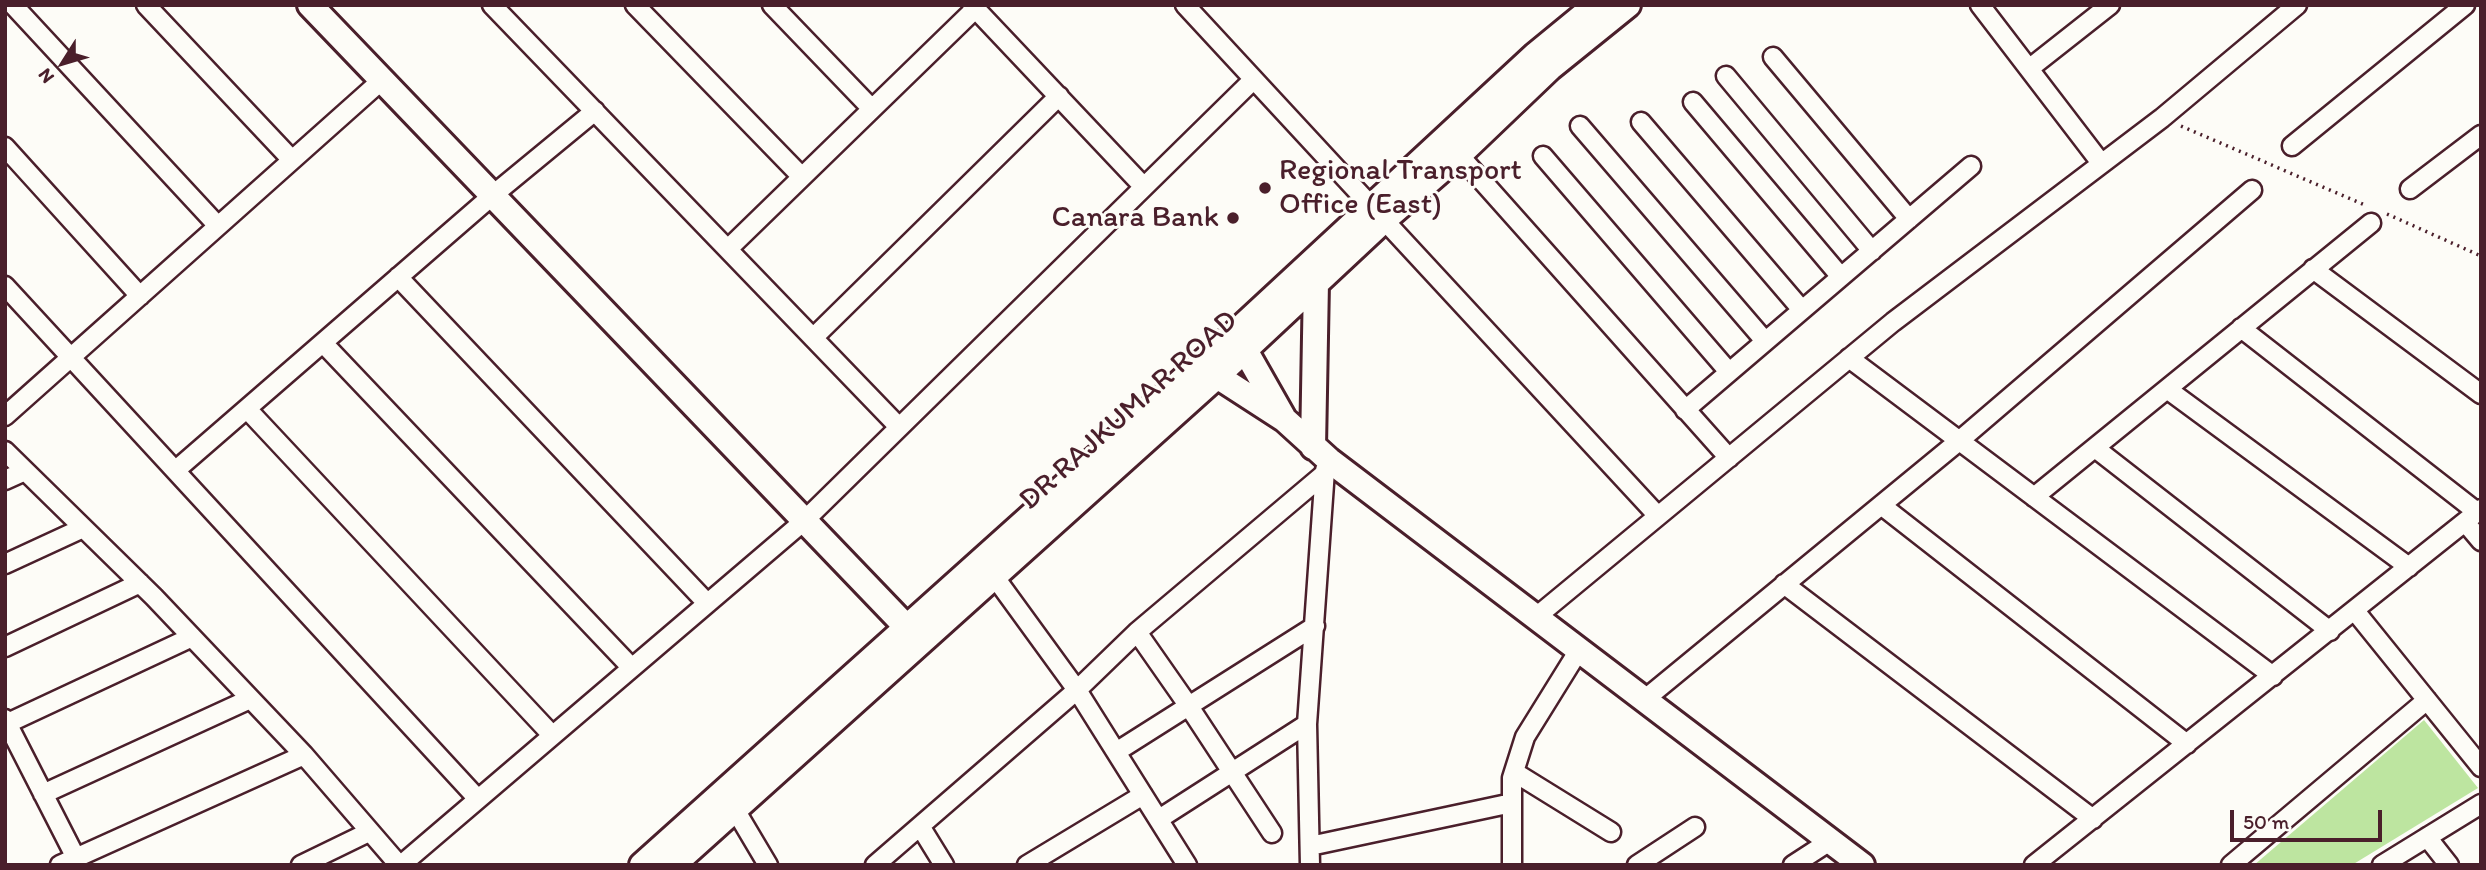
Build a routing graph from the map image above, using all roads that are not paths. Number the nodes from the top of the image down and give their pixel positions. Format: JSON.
{"nodes":[{"id":1,"x":13,"y":5,"type":"edge"},
{"id":2,"x":146,"y":5,"type":"edge"},
{"id":3,"x":310,"y":5,"type":"edge"},
{"id":4,"x":492,"y":5,"type":"edge"},
{"id":5,"x":635,"y":5,"type":"edge"},
{"id":6,"x":772,"y":5,"type":"edge"},
{"id":7,"x":1185,"y":5,"type":"edge"},
{"id":8,"x":1980,"y":5,"type":"edge"},
{"id":9,"x":2110,"y":5,"type":"edge"},
{"id":10,"x":2297,"y":5,"type":"edge"},
{"id":11,"x":2465,"y":5,"type":"edge"},
{"id":12,"x":974,"y":7,"type":"edge"},
{"id":13,"x":1611,"y":8,"type":"edge"},
{"id":14,"x":1773,"y":57,"type":"dead end"},
{"id":15,"x":2030,"y":68,"type":"junction"},
{"id":16,"x":1726,"y":76,"type":"dead end"},
{"id":17,"x":382,"y":80,"type":"junction"},
{"id":18,"x":1253,"y":80,"type":"junction"},
{"id":19,"x":1059,"y":96,"type":"junction"},
{"id":20,"x":1693,"y":102,"type":"dead end"},
{"id":21,"x":872,"y":109,"type":"junction"},
{"id":22,"x":595,"y":111,"type":"junction"},
{"id":23,"x":1641,"y":122,"type":"dead end"},
{"id":24,"x":1580,"y":126,"type":"dead end"},
{"id":25,"x":2481,"y":135,"type":"edge"},
{"id":26,"x":2292,"y":146,"type":"dead end"},
{"id":27,"x":5,"y":147,"type":"edge"},
{"id":28,"x":1459,"y":155,"type":"junction"},
{"id":29,"x":1544,"y":156,"type":"dead end"},
{"id":30,"x":292,"y":160,"type":"junction"},
{"id":31,"x":2102,"y":163,"type":"junction"},
{"id":32,"x":1971,"y":166,"type":"dead end"},
{"id":33,"x":802,"y":177,"type":"junction"},
{"id":34,"x":1144,"y":187,"type":"junction"},
{"id":35,"x":2410,"y":189,"type":"dead end"},
{"id":36,"x":2252,"y":190,"type":"dead end"},
{"id":37,"x":493,"y":195,"type":"junction"},
{"id":38,"x":1378,"y":214,"type":"junction"},
{"id":39,"x":2376,"y":215,"type":"road end"},
{"id":40,"x":1909,"y":219,"type":"junction"},
{"id":41,"x":218,"y":226,"type":"junction"},
{"id":42,"x":729,"y":249,"type":"junction"},
{"id":43,"x":1872,"y":251,"type":"junction"},
{"id":44,"x":2313,"y":269,"type":"junction"},
{"id":45,"x":1310,"y":276,"type":"junction"},
{"id":46,"x":398,"y":277,"type":"junction"},
{"id":47,"x":1841,"y":277,"type":"junction"},
{"id":48,"x":5,"y":286,"type":"edge"},
{"id":49,"x":140,"y":296,"type":"junction"},
{"id":50,"x":1802,"y":310,"type":"junction"},
{"id":51,"x":2241,"y":328,"type":"junction"},
{"id":52,"x":813,"y":338,"type":"junction"},
{"id":53,"x":1240,"y":340,"type":"junction"},
{"id":54,"x":1765,"y":341,"type":"junction"},
{"id":55,"x":323,"y":343,"type":"junction"},
{"id":56,"x":72,"y":356,"type":"junction"},
{"id":57,"x":1849,"y":358,"type":"junction"},
{"id":58,"x":1210,"y":368,"type":"junction"},
{"id":59,"x":1730,"y":372,"type":"junction"},
{"id":60,"x":2167,"y":389,"type":"junction"},
{"id":61,"x":2481,"y":394,"type":"edge"},
{"id":62,"x":247,"y":409,"type":"junction"},
{"id":63,"x":1685,"y":410,"type":"junction"},
{"id":64,"x":5,"y":416,"type":"edge"},
{"id":65,"x":1285,"y":420,"type":"junction"},
{"id":66,"x":900,"y":427,"type":"junction"},
{"id":67,"x":1959,"y":441,"type":"junction"},
{"id":68,"x":2095,"y":448,"type":"junction"},
{"id":69,"x":5,"y":451,"type":"edge"},
{"id":70,"x":1729,"y":458,"type":"junction"},
{"id":71,"x":1322,"y":461,"type":"junction"},
{"id":72,"x":176,"y":470,"type":"junction"},
{"id":73,"x":25,"y":471,"type":"junction"},
{"id":74,"x":5,"y":480,"type":"edge"},
{"id":75,"x":2034,"y":498,"type":"junction"},
{"id":76,"x":1881,"y":505,"type":"junction"},
{"id":77,"x":2474,"y":514,"type":"edge"},
{"id":78,"x":1658,"y":516,"type":"junction"},
{"id":79,"x":804,"y":520,"type":"junction"},
{"id":80,"x":83,"y":528,"type":"junction"},
{"id":81,"x":2481,"y":541,"type":"edge"},
{"id":82,"x":5,"y":564,"type":"edge"},
{"id":83,"x":2409,"y":567,"type":"junction"},
{"id":84,"x":994,"y":576,"type":"junction"},
{"id":85,"x":140,"y":583,"type":"junction"},
{"id":86,"x":1784,"y":584,"type":"junction"},
{"id":87,"x":707,"y":603,"type":"junction"},
{"id":88,"x":2355,"y":611,"type":"junction"},
{"id":89,"x":1536,"y":617,"type":"junction"},
{"id":90,"x":1315,"y":626,"type":"junction"},
{"id":91,"x":2330,"y":631,"type":"junction"},
{"id":92,"x":1137,"y":632,"type":"junction"},
{"id":93,"x":914,"y":635,"type":"junction"},
{"id":94,"x":192,"y":638,"type":"junction"},
{"id":95,"x":5,"y":647,"type":"edge"},
{"id":96,"x":1579,"y":650,"type":"junction"},
{"id":97,"x":631,"y":667,"type":"junction"},
{"id":98,"x":2273,"y":676,"type":"junction"},
{"id":99,"x":1077,"y":690,"type":"junction"},
{"id":100,"x":250,"y":699,"type":"junction"},
{"id":101,"x":1644,"y":699,"type":"junction"},
{"id":102,"x":2427,"y":701,"type":"junction"},
{"id":103,"x":1188,"y":705,"type":"junction"},
{"id":104,"x":6,"y":721,"type":"edge"},
{"id":105,"x":1307,"y":724,"type":"junction"},
{"id":106,"x":552,"y":735,"type":"junction"},
{"id":107,"x":2187,"y":744,"type":"junction"},
{"id":108,"x":1116,"y":752,"type":"junction"},
{"id":109,"x":304,"y":755,"type":"junction"},
{"id":110,"x":2481,"y":767,"type":"edge"},
{"id":111,"x":1232,"y":770,"type":"junction"},
{"id":112,"x":1514,"y":772,"type":"junction"},
{"id":113,"x":43,"y":794,"type":"junction"},
{"id":114,"x":1143,"y":795,"type":"junction"},
{"id":115,"x":477,"y":798,"type":"junction"},
{"id":116,"x":729,"y":800,"type":"junction"},
{"id":117,"x":1512,"y":803,"type":"junction"},
{"id":118,"x":2481,"y":804,"type":"edge"},
{"id":119,"x":1159,"y":819,"type":"junction"},
{"id":120,"x":2092,"y":819,"type":"junction"},
{"id":121,"x":920,"y":826,"type":"junction"},
{"id":122,"x":1695,"y":827,"type":"dead end"},
{"id":123,"x":369,"y":832,"type":"junction"},
{"id":124,"x":1611,"y":832,"type":"dead end"},
{"id":125,"x":1272,"y":834,"type":"dead end"},
{"id":126,"x":2427,"y":837,"type":"junction"},
{"id":127,"x":1830,"y":841,"type":"junction"},
{"id":128,"x":1310,"y":846,"type":"junction"},
{"id":129,"x":68,"y":861,"type":"edge"},
{"id":130,"x":1036,"y":862,"type":"edge"},
{"id":131,"x":301,"y":865,"type":"edge"},
{"id":132,"x":400,"y":865,"type":"edge"},
{"id":133,"x":642,"y":865,"type":"edge"},
{"id":134,"x":673,"y":865,"type":"edge"},
{"id":135,"x":768,"y":865,"type":"edge"},
{"id":136,"x":875,"y":865,"type":"edge"},
{"id":137,"x":944,"y":865,"type":"edge"},
{"id":138,"x":1187,"y":865,"type":"edge"},
{"id":139,"x":1310,"y":865,"type":"edge"},
{"id":140,"x":1512,"y":865,"type":"edge"},
{"id":141,"x":1637,"y":865,"type":"edge"},
{"id":142,"x":1793,"y":865,"type":"edge"},
{"id":143,"x":1862,"y":865,"type":"edge"},
{"id":144,"x":2034,"y":865,"type":"edge"},
{"id":145,"x":2231,"y":865,"type":"edge"},
{"id":146,"x":2382,"y":865,"type":"edge"},
{"id":147,"x":2449,"y":865,"type":"edge"}],
"edges":[{"from":1,"to":41,"type":"street"},
{"from":2,"to":30,"type":"street"},
{"from":3,"to":17,"type":"main road"},
{"from":4,"to":22,"type":"street"},
{"from":5,"to":33,"type":"street"},
{"from":6,"to":21,"type":"street"},
{"from":7,"to":18,"type":"street"},
{"from":8,"to":15,"type":"street"},
{"from":9,"to":15,"type":"street"},
{"from":10,"to":31,"type":"street"},
{"from":11,"to":26,"type":"street"},
{"from":12,"to":19,"type":"street"},
{"from":12,"to":21,"type":"street"},
{"from":13,"to":28,"type":"main road","name":"DR RAJKUMAR ROAD"},
{"from":13,"to":38,"type":"main road","name":"DR RAJKUMAR ROAD"},
{"from":14,"to":40,"type":"street"},
{"from":15,"to":31,"type":"street"},
{"from":16,"to":43,"type":"street"},
{"from":17,"to":30,"type":"street"},
{"from":17,"to":37,"type":"main road"},
{"from":18,"to":34,"type":"street"},
{"from":18,"to":38,"type":"street"},
{"from":19,"to":34,"type":"street"},
{"from":19,"to":52,"type":"street"},
{"from":20,"to":47,"type":"street"},
{"from":21,"to":33,"type":"street"},
{"from":22,"to":37,"type":"street"},
{"from":22,"to":42,"type":"street"},
{"from":23,"to":50,"type":"street"},
{"from":24,"to":54,"type":"street"},
{"from":25,"to":35,"type":"street"},
{"from":27,"to":49,"type":"street"},
{"from":28,"to":38,"type":"main road","name":"DR RAJKUMAR ROAD"},
{"from":28,"to":63,"type":"street"},
{"from":29,"to":59,"type":"street"},
{"from":30,"to":41,"type":"street"},
{"from":31,"to":57,"type":"street"},
{"from":32,"to":40,"type":"street"},
{"from":33,"to":42,"type":"street"},
{"from":34,"to":66,"type":"street"},
{"from":36,"to":67,"type":"street"},
{"from":37,"to":46,"type":"street"},
{"from":37,"to":79,"type":"main road"},
{"from":38,"to":45,"type":"main road","name":"DR RAJKUMAR ROAD"},
{"from":38,"to":78,"type":"street"},
{"from":39,"to":44,"type":"street"},
{"from":40,"to":43,"type":"street"},
{"from":41,"to":49,"type":"street"},
{"from":42,"to":52,"type":"street"},
{"from":43,"to":47,"type":"street"},
{"from":44,"to":51,"type":"street"},
{"from":44,"to":61,"type":"street"},
{"from":45,"to":53,"type":"main road","name":"DR RAJKUMAR ROAD"},
{"from":45,"to":71,"type":"main road"},
{"from":46,"to":55,"type":"street"},
{"from":46,"to":87,"type":"street"},
{"from":47,"to":50,"type":"street"},
{"from":48,"to":56,"type":"street"},
{"from":49,"to":56,"type":"street"},
{"from":50,"to":54,"type":"street"},
{"from":51,"to":60,"type":"street"},
{"from":51,"to":77,"type":"street"},
{"from":52,"to":66,"type":"street"},
{"from":53,"to":58,"type":"main road","name":"DR RAJKUMAR ROAD"},
{"from":53,"to":65,"type":"main road"},
{"from":54,"to":59,"type":"street"},
{"from":55,"to":62,"type":"street"},
{"from":55,"to":97,"type":"street"},
{"from":56,"to":64,"type":"street"},
{"from":56,"to":72,"type":"street"},
{"from":57,"to":67,"type":"street"},
{"from":57,"to":70,"type":"street"},
{"from":58,"to":65,"type":"main road"},
{"from":58,"to":84,"type":"main road","name":"DR RAJKUMAR ROAD"},
{"from":58,"to":93,"type":"main road","name":"DR RAJKUMAR ROAD"},
{"from":59,"to":63,"type":"street"},
{"from":60,"to":68,"type":"street"},
{"from":60,"to":83,"type":"street"},
{"from":62,"to":72,"type":"street"},
{"from":62,"to":106,"type":"street"},
{"from":63,"to":70,"type":"street"},
{"from":65,"to":71,"type":"main road"},
{"from":66,"to":79,"type":"street"},
{"from":67,"to":75,"type":"street"},
{"from":67,"to":76,"type":"street"},
{"from":68,"to":75,"type":"street"},
{"from":68,"to":91,"type":"street"},
{"from":69,"to":73,"type":"street"},
{"from":70,"to":78,"type":"street"},
{"from":71,"to":89,"type":"main road"},
{"from":71,"to":90,"type":"street"},
{"from":71,"to":92,"type":"street"},
{"from":72,"to":115,"type":"street"},
{"from":73,"to":74,"type":"street"},
{"from":73,"to":80,"type":"street"},
{"from":75,"to":98,"type":"street"},
{"from":76,"to":86,"type":"street"},
{"from":76,"to":107,"type":"street"},
{"from":77,"to":81,"type":"street"},
{"from":77,"to":83,"type":"street"},
{"from":78,"to":89,"type":"street"},
{"from":79,"to":87,"type":"street"},
{"from":79,"to":93,"type":"main road"},
{"from":80,"to":82,"type":"street"},
{"from":80,"to":85,"type":"street"},
{"from":83,"to":88,"type":"street"},
{"from":84,"to":93,"type":"main road","name":"DR RAJKUMAR ROAD"},
{"from":84,"to":99,"type":"street"},
{"from":85,"to":94,"type":"street"},
{"from":85,"to":95,"type":"street"},
{"from":86,"to":101,"type":"street"},
{"from":86,"to":120,"type":"street"},
{"from":87,"to":97,"type":"street"},
{"from":88,"to":91,"type":"street"},
{"from":88,"to":102,"type":"street"},
{"from":89,"to":96,"type":"main road"},
{"from":90,"to":103,"type":"street"},
{"from":90,"to":105,"type":"street"},
{"from":91,"to":98,"type":"street"},
{"from":92,"to":99,"type":"street"},
{"from":92,"to":103,"type":"street"},
{"from":93,"to":116,"type":"main road","name":"DR RAJKUMAR ROAD"},
{"from":94,"to":100,"type":"street"},
{"from":94,"to":104,"type":"street"},
{"from":96,"to":101,"type":"main road"},
{"from":96,"to":112,"type":"street"},
{"from":97,"to":106,"type":"street"},
{"from":98,"to":107,"type":"street"},
{"from":99,"to":108,"type":"street"},
{"from":99,"to":121,"type":"street"},
{"from":100,"to":109,"type":"street"},
{"from":100,"to":113,"type":"street"},
{"from":101,"to":127,"type":"main road"},
{"from":102,"to":110,"type":"street"},
{"from":102,"to":145,"type":"street"},
{"from":103,"to":108,"type":"street"},
{"from":103,"to":111,"type":"street"},
{"from":104,"to":113,"type":"street"},
{"from":105,"to":111,"type":"street"},
{"from":105,"to":128,"type":"street"},
{"from":106,"to":115,"type":"street"},
{"from":107,"to":120,"type":"street"},
{"from":108,"to":114,"type":"street"},
{"from":109,"to":123,"type":"street"},
{"from":109,"to":129,"type":"street"},
{"from":111,"to":119,"type":"street"},
{"from":111,"to":125,"type":"street"},
{"from":112,"to":117,"type":"street"},
{"from":112,"to":124,"type":"street"},
{"from":113,"to":129,"type":"street"},
{"from":114,"to":119,"type":"street"},
{"from":114,"to":130,"type":"street"},
{"from":115,"to":132,"type":"street"},
{"from":116,"to":133,"type":"main road","name":"DR RAJKUMAR ROAD"},
{"from":116,"to":134,"type":"main road","name":"DR RAJKUMAR ROAD"},
{"from":116,"to":135,"type":"street"},
{"from":117,"to":128,"type":"street"},
{"from":117,"to":140,"type":"street"},
{"from":118,"to":126,"type":"street"},
{"from":119,"to":138,"type":"street"},
{"from":120,"to":144,"type":"street"},
{"from":121,"to":136,"type":"street"},
{"from":121,"to":137,"type":"street"},
{"from":122,"to":141,"type":"street"},
{"from":123,"to":131,"type":"street"},
{"from":123,"to":132,"type":"street"},
{"from":126,"to":146,"type":"street"},
{"from":126,"to":147,"type":"street"},
{"from":127,"to":142,"type":"street"},
{"from":127,"to":143,"type":"main road"},
{"from":128,"to":139,"type":"street"}]}
